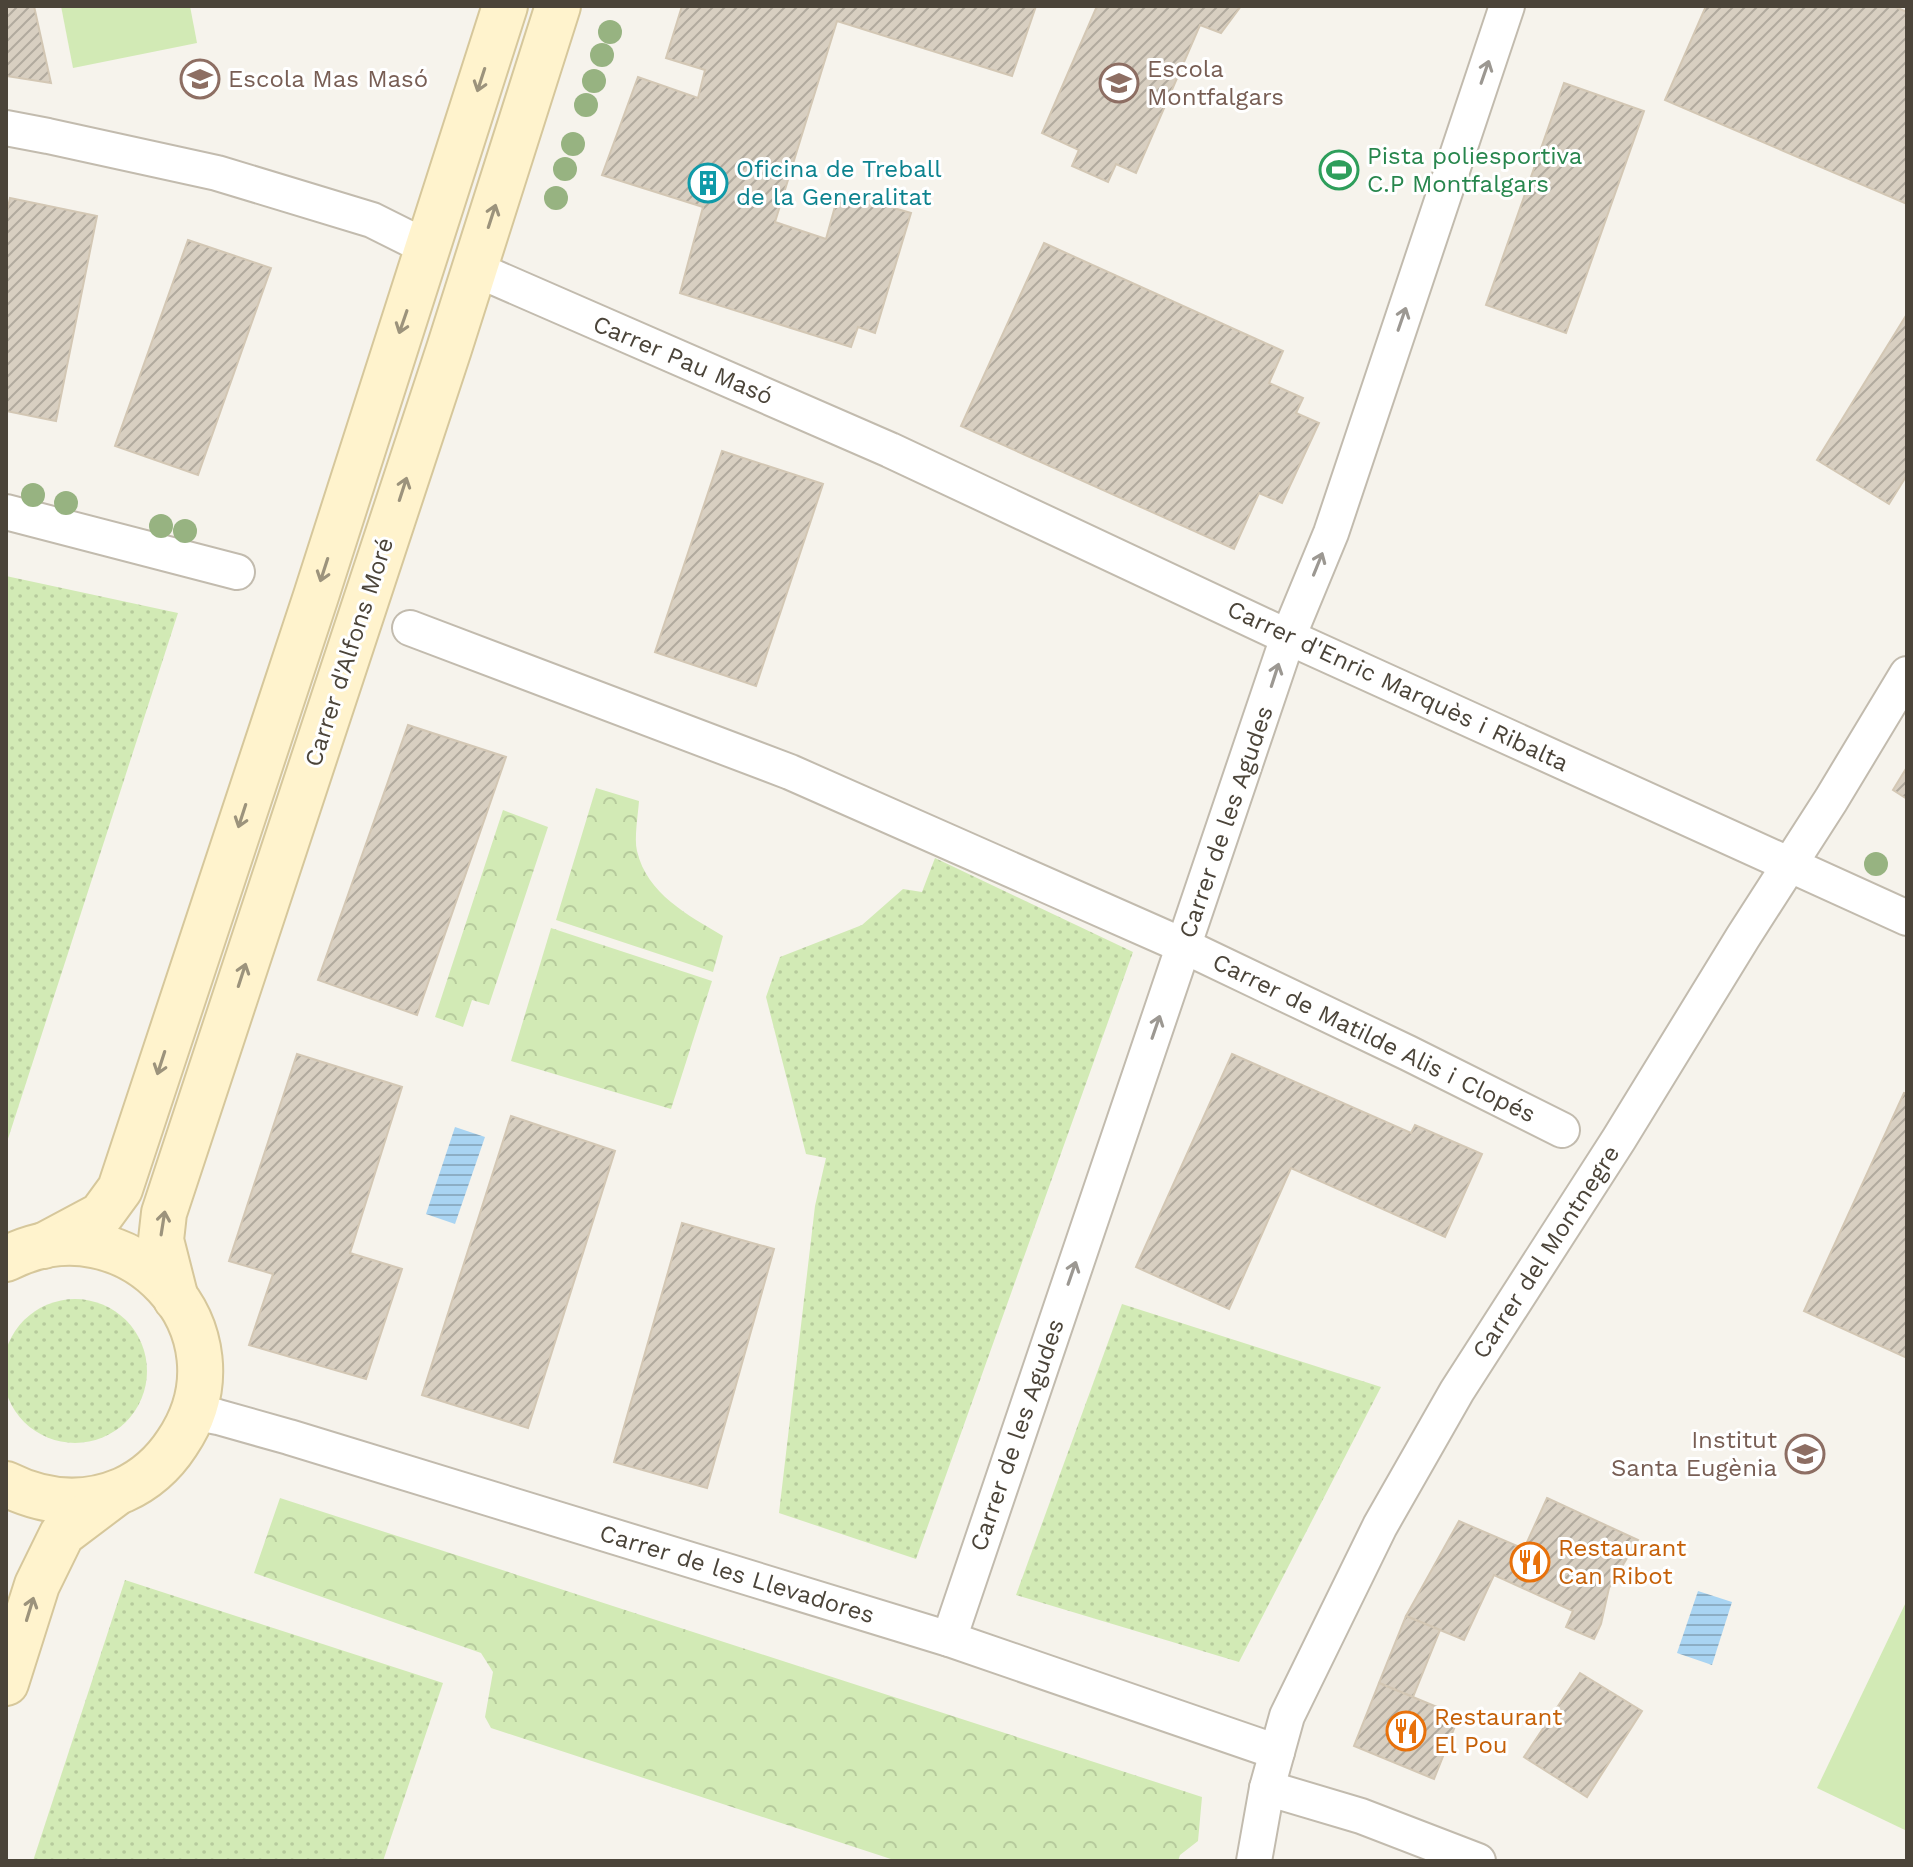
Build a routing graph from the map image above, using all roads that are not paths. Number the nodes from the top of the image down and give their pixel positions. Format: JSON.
{"nodes":[{"id":1,"x":505,"y":6,"type":"edge"},
{"id":2,"x":558,"y":6,"type":"edge"},
{"id":3,"x":1507,"y":6,"type":"edge"},
{"id":4,"x":6,"y":128,"type":"edge"},
{"id":5,"x":428,"y":248,"type":"junction"},
{"id":6,"x":475,"y":269,"type":"junction"},
{"id":7,"x":890,"y":450,"type":"joint"},
{"id":8,"x":6,"y":512,"type":"edge"},
{"id":9,"x":237,"y":572,"type":"dead end"},
{"id":10,"x":410,"y":628,"type":"dead end"},
{"id":11,"x":1288,"y":637,"type":"junction"},
{"id":12,"x":1907,"y":674,"type":"edge"},
{"id":13,"x":1789,"y":864,"type":"junction"},
{"id":14,"x":1907,"y":918,"type":"edge"},
{"id":15,"x":1184,"y":946,"type":"junction"},
{"id":16,"x":1562,"y":1130,"type":"dead end"},
{"id":17,"x":24,"y":1252,"type":"edge"},
{"id":18,"x":176,"y":1299,"type":"junction"},
{"id":19,"x":193,"y":1412,"type":"junction"},
{"id":20,"x":6,"y":1484,"type":"edge"},
{"id":21,"x":116,"y":1492,"type":"junction"},
{"id":22,"x":949,"y":1639,"type":"junction"},
{"id":23,"x":6,"y":1683,"type":"edge"},
{"id":24,"x":1277,"y":1752,"type":"junction"},
{"id":25,"x":1267,"y":1788,"type":"junction"},
{"id":26,"x":1254,"y":1861,"type":"edge"},
{"id":27,"x":1478,"y":1861,"type":"edge"}],
"edges":[{"from":1,"to":5,"type":"street","name":"Carrer d'Alfons Moré","one_way":true},
{"from":6,"to":2,"type":"street","name":"Carrer d'Alfons Moré","one_way":true},
{"from":11,"to":3,"type":"street","name":"Carrer de les Agudes","one_way":true},
{"from":4,"to":5,"type":"street"},
{"from":5,"to":17,"type":"street","name":"Carrer d'Alfons Moré","one_way":true},
{"from":6,"to":7,"type":"street","name":"Carrer Pau Masó"},
{"from":18,"to":6,"type":"street","name":"Carrer d'Alfons Moré","one_way":true},
{"from":7,"to":11,"type":"street","name":"Carrer d'Enric Marquès i Ribalta"},
{"from":8,"to":9,"type":"street"},
{"from":10,"to":15,"type":"street","name":"Carrer de Matilde Alis i Clopés"},
{"from":11,"to":13,"type":"street","name":"Carrer d'Enric Marquès i Ribalta"},
{"from":15,"to":11,"type":"street","name":"Carrer de les Agudes","one_way":true},
{"from":12,"to":13,"type":"street","name":"Carrer del Montnegre"},
{"from":13,"to":14,"type":"street","name":"Carrer d'Enric Marquès i Ribalta"},
{"from":13,"to":24,"type":"street","name":"Carrer del Montnegre"},
{"from":15,"to":16,"type":"street","name":"Carrer de Matilde Alis i Clopés"},
{"from":22,"to":15,"type":"street","name":"Carrer de les Agudes","one_way":true},
{"from":17,"to":18,"type":"street"},
{"from":18,"to":19,"type":"street"},
{"from":19,"to":21,"type":"street"},
{"from":19,"to":22,"type":"street","name":"Carrer de les Llevadores"},
{"from":20,"to":21,"type":"street"},
{"from":23,"to":21,"type":"street","one_way":true},
{"from":22,"to":24,"type":"street","name":"Carrer de les Llevadores"},
{"from":24,"to":25,"type":"street","name":"Carrer del Montnegre"},
{"from":25,"to":26,"type":"street","name":"Carrer del Montnegre"},
{"from":25,"to":27,"type":"street"}]}
